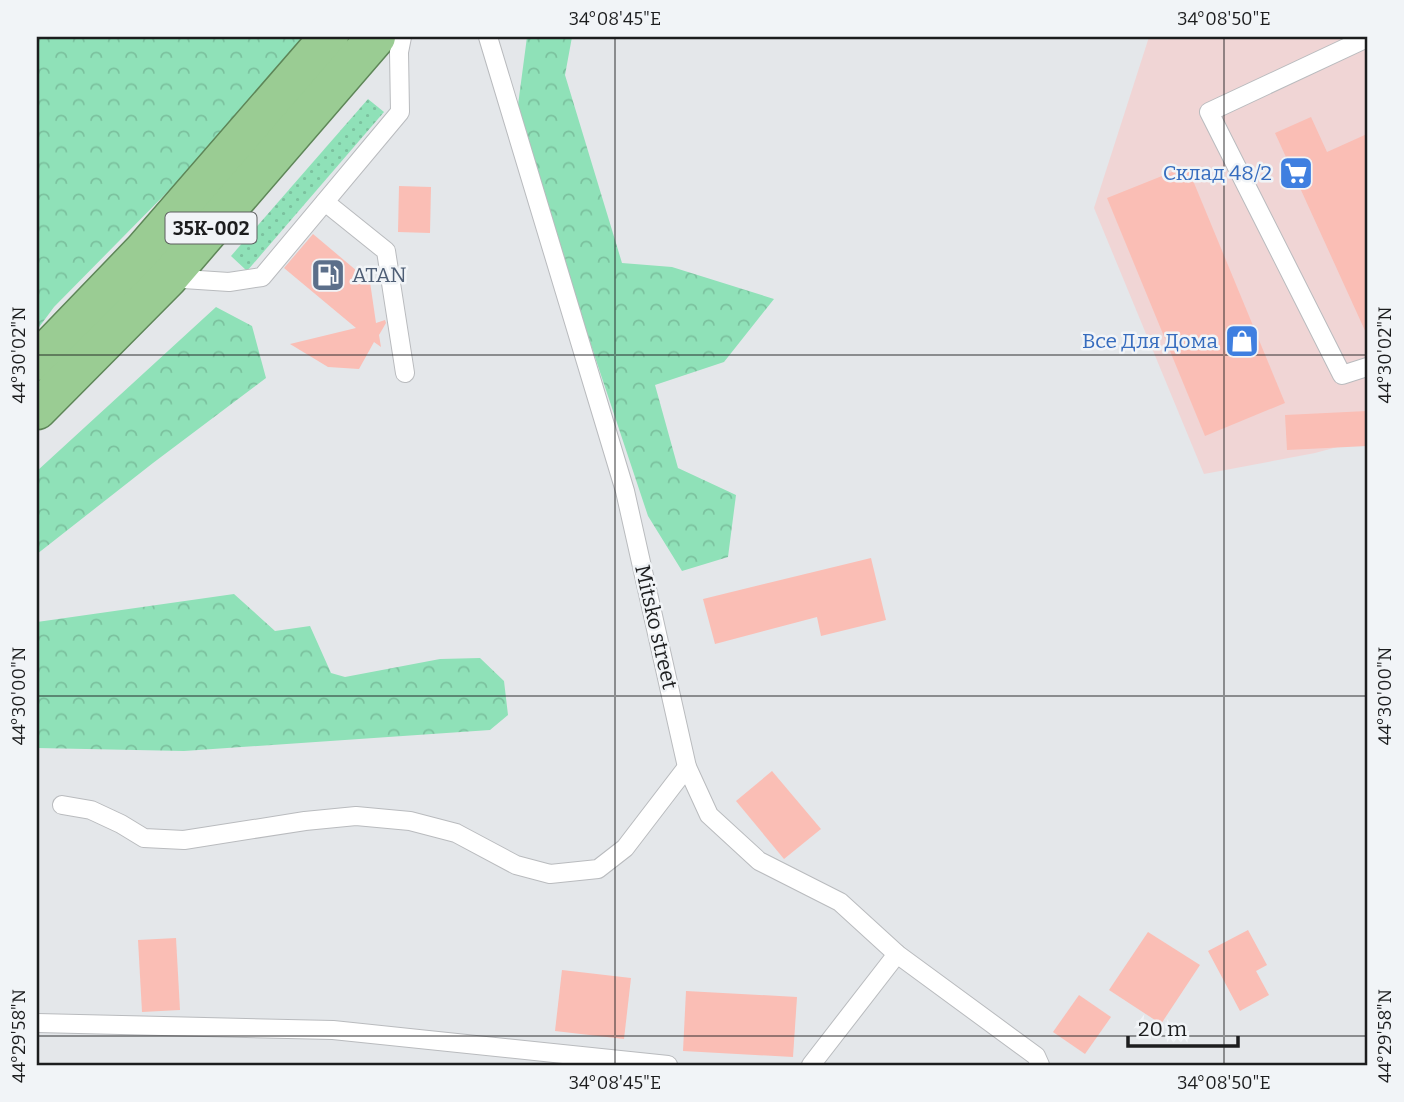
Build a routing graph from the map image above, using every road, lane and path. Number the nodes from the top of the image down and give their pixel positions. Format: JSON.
{"nodes":[{"id":1,"x":329,"y":37,"type":"edge"},
{"id":2,"x":376,"y":37,"type":"edge"},
{"id":3,"x":402,"y":37,"type":"edge"},
{"id":4,"x":488,"y":37,"type":"edge"},
{"id":5,"x":1367,"y":38,"type":"edge"},
{"id":6,"x":325,"y":202,"type":"junction"},
{"id":7,"x":168,"y":278,"type":"junction"},
{"id":8,"x":37,"y":361,"type":"edge"},
{"id":9,"x":1367,"y":367,"type":"edge"},
{"id":10,"x":405,"y":373,"type":"dead end"},
{"id":11,"x":37,"y":410,"type":"edge"},
{"id":12,"x":687,"y":767,"type":"junction"},
{"id":13,"x":62,"y":805,"type":"dead end"},
{"id":14,"x":897,"y":954,"type":"junction"},
{"id":15,"x":37,"y":1023,"type":"edge"},
{"id":16,"x":1042,"y":1062,"type":"edge"},
{"id":17,"x":668,"y":1065,"type":"edge"},
{"id":18,"x":811,"y":1065,"type":"edge"}],
"edges":[{"from":1,"to":8,"type":"highway","number":"35К-002"},
{"from":2,"to":7,"type":"highway","number":"35К-002"},
{"from":3,"to":6,"type":"lane"},
{"from":4,"to":12,"type":"lane","name":"Mitsko street"},
{"from":5,"to":9,"type":"lane"},
{"from":6,"to":7,"type":"lane"},
{"from":6,"to":10,"type":"lane"},
{"from":7,"to":11,"type":"highway","number":"35К-002"},
{"from":12,"to":13,"type":"lane"},
{"from":12,"to":14,"type":"lane","name":"Mitsko street"},
{"from":14,"to":16,"type":"lane","name":"Mitsko street"},
{"from":14,"to":18,"type":"lane"},
{"from":15,"to":17,"type":"lane"}]}
